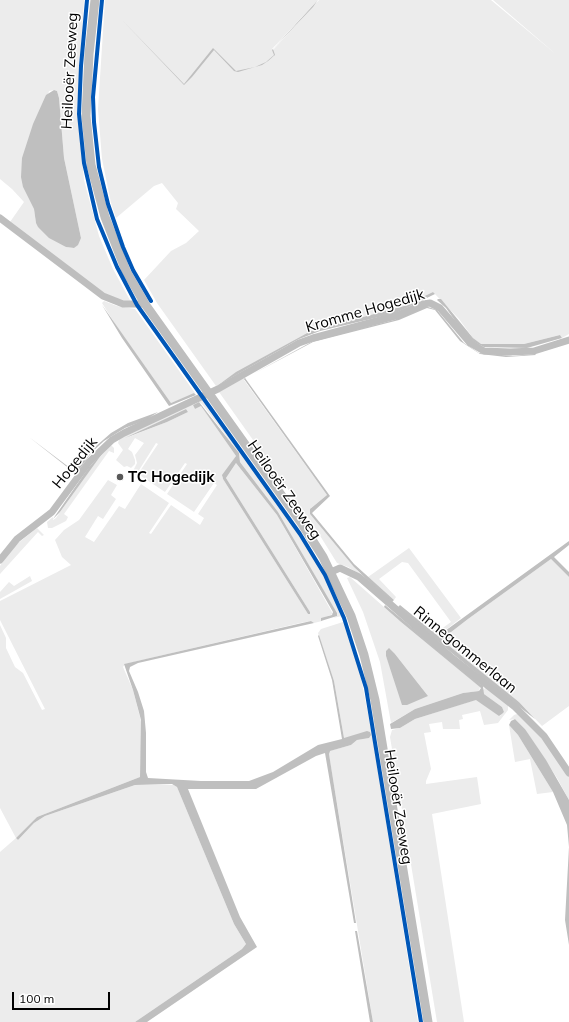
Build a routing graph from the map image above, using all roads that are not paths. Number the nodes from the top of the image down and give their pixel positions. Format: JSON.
{"nodes":[{"id":1,"x":95,"y":0,"type":"edge"},
{"id":2,"x":0,"y":218,"type":"edge"},
{"id":3,"x":145,"y":304,"type":"junction"},
{"id":4,"x":569,"y":340,"type":"edge"},
{"id":5,"x":208,"y":394,"type":"junction"},
{"id":6,"x":0,"y":560,"type":"edge"},
{"id":7,"x":331,"y":572,"type":"junction"},
{"id":8,"x":569,"y":773,"type":"edge"},
{"id":9,"x":428,"y":1022,"type":"edge"}],
"edges":[{"from":1,"to":3,"type":"street","name":"Heilooër Zeeweg"},
{"from":2,"to":3,"type":"street"},
{"from":3,"to":5,"type":"street","name":"Heilooër Zeeweg"},
{"from":4,"to":5,"type":"street","name":"Kromme Hogedijk"},
{"from":5,"to":6,"type":"street","name":"Hogedijk"},
{"from":5,"to":7,"type":"street","name":"Heilooër Zeeweg"},
{"from":7,"to":8,"type":"street","name":"Rinnegommerlaan"},
{"from":7,"to":9,"type":"street","name":"Heilooër Zeeweg"}]}
